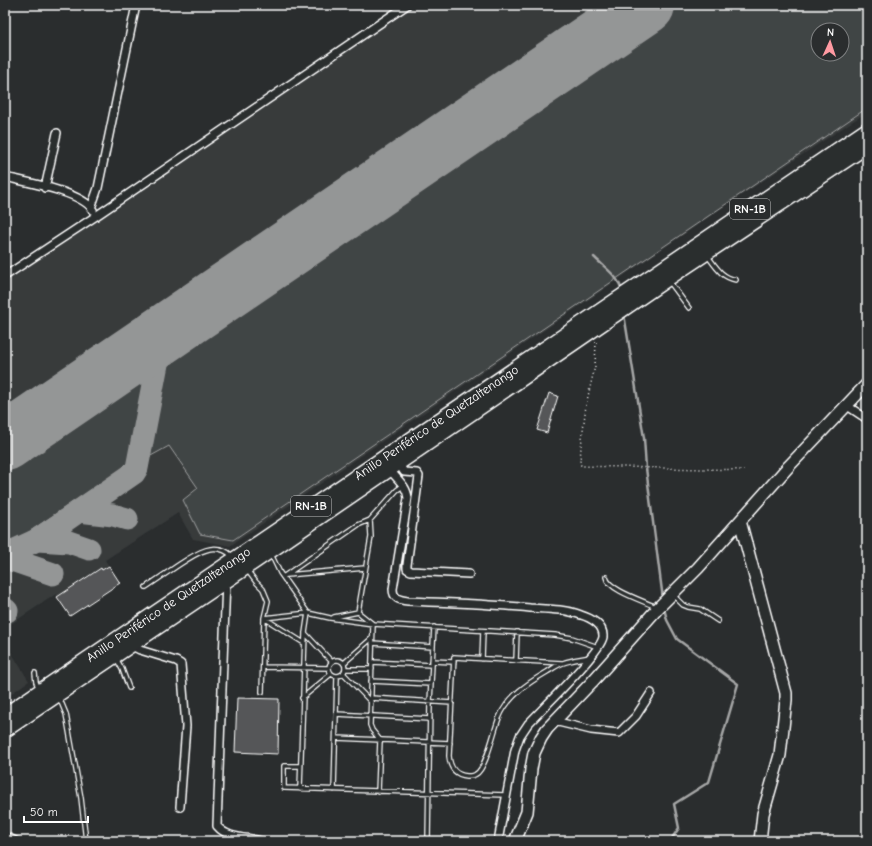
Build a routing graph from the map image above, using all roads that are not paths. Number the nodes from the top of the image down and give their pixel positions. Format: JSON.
{"nodes":[{"id":1,"x":136,"y":5,"type":"edge"},
{"id":2,"x":407,"y":5,"type":"edge"},
{"id":3,"x":867,"y":130,"type":"edge"},
{"id":4,"x":57,"y":133,"type":"dead end"},
{"id":5,"x":867,"y":146,"type":"edge"},
{"id":6,"x":5,"y":176,"type":"edge"},
{"id":7,"x":45,"y":188,"type":"junction"},
{"id":8,"x":91,"y":208,"type":"junction"},
{"id":9,"x":96,"y":216,"type":"junction"},
{"id":10,"x":705,"y":253,"type":"junction"},
{"id":11,"x":5,"y":276,"type":"edge"},
{"id":12,"x":667,"y":278,"type":"junction"},
{"id":13,"x":736,"y":280,"type":"dead end"},
{"id":14,"x":689,"y":308,"type":"dead end"},
{"id":15,"x":867,"y":384,"type":"edge"},
{"id":16,"x":846,"y":405,"type":"junction"},
{"id":17,"x":867,"y":418,"type":"edge"},
{"id":18,"x":394,"y":466,"type":"junction"},
{"id":19,"x":404,"y":485,"type":"junction"},
{"id":20,"x":370,"y":520,"type":"junction"},
{"id":21,"x":740,"y":521,"type":"junction"},
{"id":22,"x":270,"y":551,"type":"junction"},
{"id":23,"x":234,"y":558,"type":"junction"},
{"id":24,"x":246,"y":567,"type":"junction"},
{"id":25,"x":365,"y":568,"type":"junction"},
{"id":26,"x":469,"y":574,"type":"dead end"},
{"id":27,"x":284,"y":576,"type":"junction"},
{"id":28,"x":606,"y":577,"type":"dead end"},
{"id":29,"x":226,"y":580,"type":"junction"},
{"id":30,"x":146,"y":587,"type":"dead end"},
{"id":31,"x":671,"y":595,"type":"junction"},
{"id":32,"x":658,"y":608,"type":"junction"},
{"id":33,"x":358,"y":612,"type":"junction"},
{"id":34,"x":308,"y":613,"type":"junction"},
{"id":35,"x":264,"y":618,"type":"junction"},
{"id":36,"x":330,"y":618,"type":"junction"},
{"id":37,"x":718,"y":621,"type":"dead end"},
{"id":38,"x":373,"y":624,"type":"junction"},
{"id":39,"x":434,"y":627,"type":"junction"},
{"id":40,"x":483,"y":631,"type":"junction"},
{"id":41,"x":517,"y":632,"type":"junction"},
{"id":42,"x":305,"y":633,"type":"junction"},
{"id":43,"x":372,"y":638,"type":"junction"},
{"id":44,"x":304,"y":643,"type":"junction"},
{"id":45,"x":372,"y":644,"type":"junction"},
{"id":46,"x":130,"y":645,"type":"junction"},
{"id":47,"x":433,"y":647,"type":"junction"},
{"id":48,"x":598,"y":647,"type":"junction"},
{"id":49,"x":115,"y":655,"type":"junction"},
{"id":50,"x":591,"y":656,"type":"junction"},
{"id":51,"x":482,"y":659,"type":"junction"},
{"id":52,"x":516,"y":660,"type":"junction"},
{"id":53,"x":332,"y":662,"type":"junction"},
{"id":54,"x":344,"y":662,"type":"junction"},
{"id":55,"x":372,"y":662,"type":"junction"},
{"id":56,"x":454,"y":662,"type":"junction"},
{"id":57,"x":432,"y":663,"type":"junction"},
{"id":58,"x":562,"y":663,"type":"junction"},
{"id":59,"x":263,"y":667,"type":"junction"},
{"id":60,"x":304,"y":668,"type":"junction"},
{"id":61,"x":329,"y":668,"type":"junction"},
{"id":62,"x":346,"y":669,"type":"junction"},
{"id":63,"x":372,"y":669,"type":"junction"},
{"id":64,"x":35,"y":673,"type":"dead end"},
{"id":65,"x":331,"y":674,"type":"junction"},
{"id":66,"x":344,"y":674,"type":"junction"},
{"id":67,"x":337,"y":677,"type":"junction"},
{"id":68,"x":371,"y":681,"type":"junction"},
{"id":69,"x":431,"y":684,"type":"junction"},
{"id":70,"x":129,"y":688,"type":"dead end"},
{"id":71,"x":40,"y":690,"type":"junction"},
{"id":72,"x":262,"y":692,"type":"dead end"},
{"id":73,"x":651,"y":693,"type":"dead end"},
{"id":74,"x":57,"y":694,"type":"junction"},
{"id":75,"x":302,"y":698,"type":"junction"},
{"id":76,"x":371,"y":700,"type":"junction"},
{"id":77,"x":430,"y":702,"type":"junction"},
{"id":78,"x":452,"y":703,"type":"junction"},
{"id":79,"x":336,"y":714,"type":"junction"},
{"id":80,"x":5,"y":715,"type":"edge"},
{"id":81,"x":370,"y":716,"type":"junction"},
{"id":82,"x":430,"y":720,"type":"junction"},
{"id":83,"x":554,"y":721,"type":"junction"},
{"id":84,"x":5,"y":730,"type":"edge"},
{"id":85,"x":336,"y":738,"type":"junction"},
{"id":86,"x":380,"y":740,"type":"junction"},
{"id":87,"x":430,"y":742,"type":"junction"},
{"id":88,"x":450,"y":743,"type":"junction"},
{"id":89,"x":300,"y":766,"type":"junction"},
{"id":90,"x":300,"y":789,"type":"junction"},
{"id":91,"x":334,"y":790,"type":"junction"},
{"id":92,"x":378,"y":792,"type":"junction"},
{"id":93,"x":430,"y":793,"type":"junction"},
{"id":94,"x":507,"y":795,"type":"junction"},
{"id":95,"x":180,"y":807,"type":"dead end"},
{"id":96,"x":5,"y":835,"type":"edge"},
{"id":97,"x":9,"y":841,"type":"edge"},
{"id":98,"x":20,"y":841,"type":"edge"},
{"id":99,"x":86,"y":841,"type":"edge"},
{"id":100,"x":262,"y":841,"type":"edge"},
{"id":101,"x":428,"y":841,"type":"edge"},
{"id":102,"x":498,"y":841,"type":"edge"},
{"id":103,"x":515,"y":841,"type":"edge"},
{"id":104,"x":760,"y":841,"type":"edge"}],
"edges":[{"from":1,"to":8,"type":"street"},
{"from":2,"to":9,"type":"street"},
{"from":3,"to":23,"type":"highway","name":"Anillo Periférico de Quetzaltenango","number":"RN-1B"},
{"from":4,"to":7,"type":"street"},
{"from":5,"to":10,"type":"highway","name":"Anillo Periférico de Quetzaltenango","number":"RN-1B"},
{"from":6,"to":7,"type":"street"},
{"from":7,"to":8,"type":"street"},
{"from":8,"to":9,"type":"street"},
{"from":9,"to":11,"type":"street"},
{"from":10,"to":12,"type":"highway","name":"Anillo Periférico de Quetzaltenango","number":"RN-1B"},
{"from":10,"to":13,"type":"lane"},
{"from":12,"to":14,"type":"lane"},
{"from":12,"to":18,"type":"highway","name":"Anillo Periférico de Quetzaltenango","number":"RN-1B"},
{"from":15,"to":16,"type":"street"},
{"from":16,"to":17,"type":"street"},
{"from":16,"to":21,"type":"street"},
{"from":18,"to":19,"type":"street"},
{"from":18,"to":22,"type":"highway","name":"Anillo Periférico de Quetzaltenango","number":"RN-1B"},
{"from":18,"to":26,"type":"street"},
{"from":19,"to":20,"type":"lane"},
{"from":19,"to":48,"type":"street"},
{"from":20,"to":25,"type":"lane"},
{"from":20,"to":27,"type":"lane"},
{"from":21,"to":31,"type":"street"},
{"from":21,"to":104,"type":"street"},
{"from":22,"to":24,"type":"highway","name":"Anillo Periférico de Quetzaltenango","number":"RN-1B"},
{"from":22,"to":27,"type":"lane"},
{"from":23,"to":30,"type":"lane"},
{"from":23,"to":71,"type":"highway","name":"Anillo Periférico de Quetzaltenango","number":"RN-1B"},
{"from":24,"to":29,"type":"highway","name":"Anillo Periférico de Quetzaltenango","number":"RN-1B"},
{"from":24,"to":35,"type":"lane"},
{"from":25,"to":27,"type":"lane"},
{"from":25,"to":33,"type":"lane"},
{"from":27,"to":34,"type":"lane"},
{"from":28,"to":32,"type":"lane"},
{"from":29,"to":46,"type":"highway","name":"Anillo Periférico de Quetzaltenango","number":"RN-1B"},
{"from":29,"to":100,"type":"street"},
{"from":31,"to":32,"type":"street"},
{"from":31,"to":37,"type":"lane"},
{"from":32,"to":83,"type":"street"},
{"from":33,"to":36,"type":"lane"},
{"from":33,"to":38,"type":"lane"},
{"from":34,"to":35,"type":"lane"},
{"from":34,"to":36,"type":"lane"},
{"from":34,"to":42,"type":"lane"},
{"from":35,"to":44,"type":"lane"},
{"from":35,"to":59,"type":"lane"},
{"from":36,"to":38,"type":"lane"},
{"from":38,"to":39,"type":"lane"},
{"from":38,"to":43,"type":"lane"},
{"from":39,"to":40,"type":"lane"},
{"from":39,"to":47,"type":"lane"},
{"from":40,"to":41,"type":"lane"},
{"from":40,"to":51,"type":"lane"},
{"from":41,"to":48,"type":"lane"},
{"from":41,"to":52,"type":"lane"},
{"from":42,"to":44,"type":"lane"},
{"from":42,"to":53,"type":"lane"},
{"from":43,"to":45,"type":"lane"},
{"from":43,"to":54,"type":"lane"},
{"from":44,"to":60,"type":"lane"},
{"from":45,"to":47,"type":"lane"},
{"from":45,"to":55,"type":"lane"},
{"from":46,"to":49,"type":"highway","name":"Anillo Periférico de Quetzaltenango","number":"RN-1B"},
{"from":46,"to":95,"type":"street"},
{"from":47,"to":57,"type":"lane"},
{"from":48,"to":50,"type":"street"},
{"from":49,"to":70,"type":"lane"},
{"from":49,"to":74,"type":"highway","name":"Anillo Periférico de Quetzaltenango","number":"RN-1B"},
{"from":50,"to":58,"type":"lane"},
{"from":50,"to":94,"type":"street"},
{"from":51,"to":52,"type":"lane"},
{"from":51,"to":56,"type":"lane"},
{"from":52,"to":58,"type":"lane"},
{"from":53,"to":54,"type":"lane"},
{"from":53,"to":61,"type":"lane"},
{"from":54,"to":62,"type":"lane"},
{"from":55,"to":57,"type":"lane"},
{"from":55,"to":63,"type":"lane"},
{"from":56,"to":57,"type":"lane"},
{"from":56,"to":78,"type":"lane"},
{"from":57,"to":69,"type":"lane"},
{"from":58,"to":88,"type":"lane"},
{"from":59,"to":60,"type":"lane"},
{"from":59,"to":72,"type":"lane"},
{"from":60,"to":61,"type":"lane"},
{"from":60,"to":75,"type":"lane"},
{"from":61,"to":65,"type":"lane"},
{"from":62,"to":63,"type":"lane"},
{"from":62,"to":66,"type":"lane"},
{"from":63,"to":68,"type":"lane"},
{"from":64,"to":71,"type":"lane"},
{"from":65,"to":67,"type":"lane"},
{"from":65,"to":75,"type":"lane"},
{"from":66,"to":67,"type":"lane"},
{"from":66,"to":76,"type":"lane"},
{"from":67,"to":79,"type":"lane"},
{"from":68,"to":69,"type":"lane"},
{"from":68,"to":76,"type":"lane"},
{"from":69,"to":77,"type":"lane"},
{"from":71,"to":80,"type":"highway","name":"Anillo Periférico de Quetzaltenango","number":"RN-1B"},
{"from":73,"to":83,"type":"street"},
{"from":74,"to":84,"type":"highway","name":"Anillo Periférico de Quetzaltenango","number":"RN-1B"},
{"from":74,"to":99,"type":"lane"},
{"from":75,"to":89,"type":"lane"},
{"from":76,"to":77,"type":"lane"},
{"from":76,"to":81,"type":"lane"},
{"from":77,"to":78,"type":"lane"},
{"from":77,"to":82,"type":"lane"},
{"from":78,"to":88,"type":"lane"},
{"from":79,"to":81,"type":"lane"},
{"from":79,"to":85,"type":"lane"},
{"from":81,"to":82,"type":"lane"},
{"from":81,"to":86,"type":"lane"},
{"from":82,"to":87,"type":"lane"},
{"from":83,"to":103,"type":"street"},
{"from":85,"to":86,"type":"lane"},
{"from":85,"to":91,"type":"lane"},
{"from":86,"to":87,"type":"lane"},
{"from":86,"to":92,"type":"lane"},
{"from":87,"to":88,"type":"lane"},
{"from":87,"to":93,"type":"lane"},
{"from":89,"to":90,"type":"lane"},
{"from":89,"to":90,"type":"lane"},
{"from":90,"to":91,"type":"lane"},
{"from":91,"to":92,"type":"lane"},
{"from":92,"to":93,"type":"lane"},
{"from":93,"to":94,"type":"lane"},
{"from":93,"to":101,"type":"lane"},
{"from":94,"to":102,"type":"street"},
{"from":96,"to":97,"type":"lane"},
{"from":96,"to":98,"type":"lane"}]}
